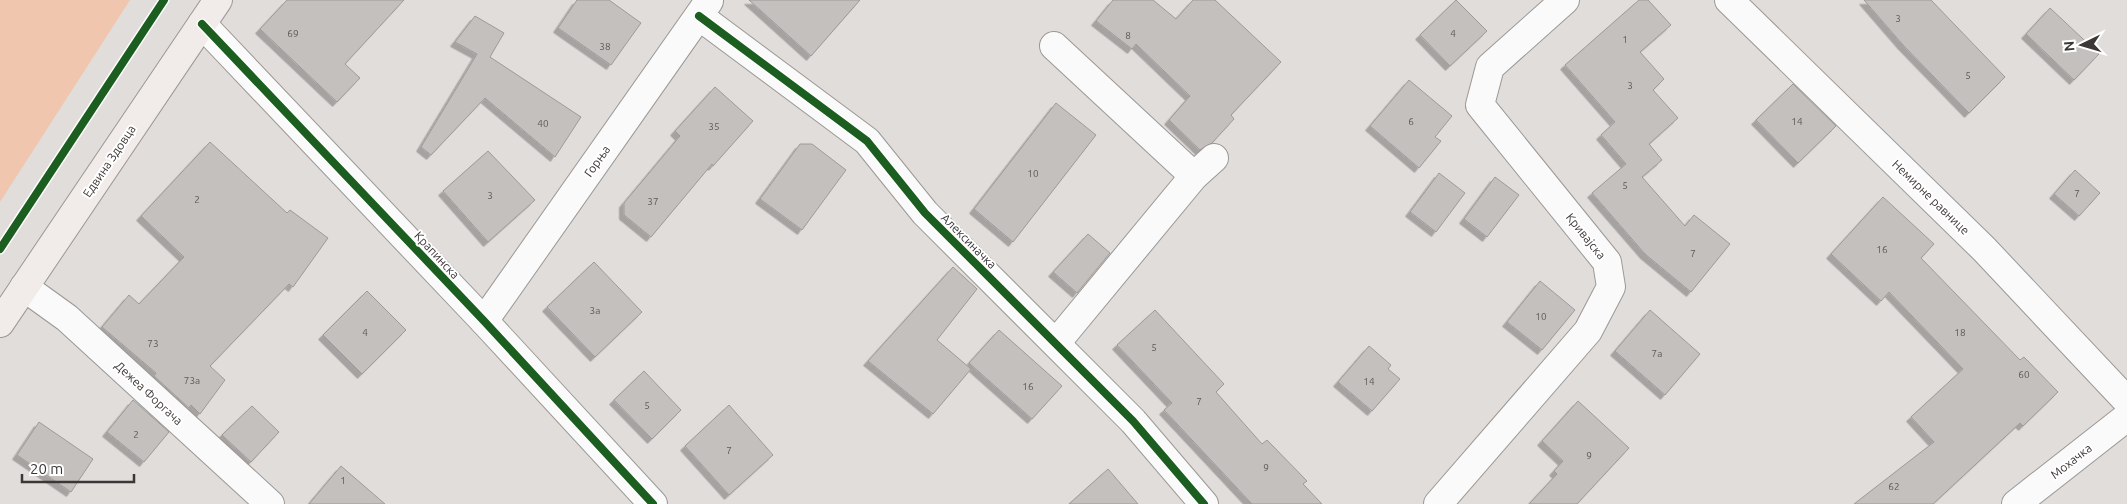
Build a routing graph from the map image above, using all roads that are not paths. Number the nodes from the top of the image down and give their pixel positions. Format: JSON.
{"nodes":[{"id":1,"x":218,"y":0,"type":"edge"},
{"id":2,"x":1565,"y":0,"type":"edge"},
{"id":3,"x":1729,"y":0,"type":"edge"},
{"id":4,"x":704,"y":8,"type":"edge"},
{"id":5,"x":202,"y":24,"type":"junction"},
{"id":6,"x":1054,"y":46,"type":"dead end"},
{"id":7,"x":1214,"y":158,"type":"dead end"},
{"id":8,"x":1194,"y":176,"type":"junction"},
{"id":9,"x":24,"y":287,"type":"junction"},
{"id":10,"x":484,"y":321,"type":"junction"},
{"id":11,"x":0,"y":323,"type":"edge"},
{"id":12,"x":1056,"y":343,"type":"junction"},
{"id":13,"x":2127,"y":401,"type":"edge"},
{"id":14,"x":2127,"y":418,"type":"edge"},
{"id":15,"x":270,"y":504,"type":"edge"},
{"id":16,"x":653,"y":504,"type":"edge"},
{"id":17,"x":1204,"y":504,"type":"edge"},
{"id":18,"x":1438,"y":504,"type":"edge"},
{"id":19,"x":2016,"y":504,"type":"edge"}],
"edges":[{"from":1,"to":5,"type":"main road","name":"Едвина Здовца"},
{"from":2,"to":18,"type":"street","name":"Кривајска"},
{"from":3,"to":13,"type":"street","name":"Немирне равнице"},
{"from":4,"to":10,"type":"street","name":"Горња"},
{"from":4,"to":12,"type":"street","name":"Алексиначка"},
{"from":5,"to":9,"type":"main road","name":"Едвина Здовца"},
{"from":5,"to":10,"type":"street","name":"Крапинска"},
{"from":6,"to":8,"type":"street"},
{"from":7,"to":8,"type":"street"},
{"from":8,"to":12,"type":"street"},
{"from":9,"to":11,"type":"main road","name":"Едвина Здовца"},
{"from":9,"to":15,"type":"street","name":"Дежеа Форгача"},
{"from":10,"to":16,"type":"street","name":"Крапинска"},
{"from":12,"to":17,"type":"street","name":"Алексиначка"},
{"from":14,"to":19,"type":"street","name":"Мохачка"}]}
